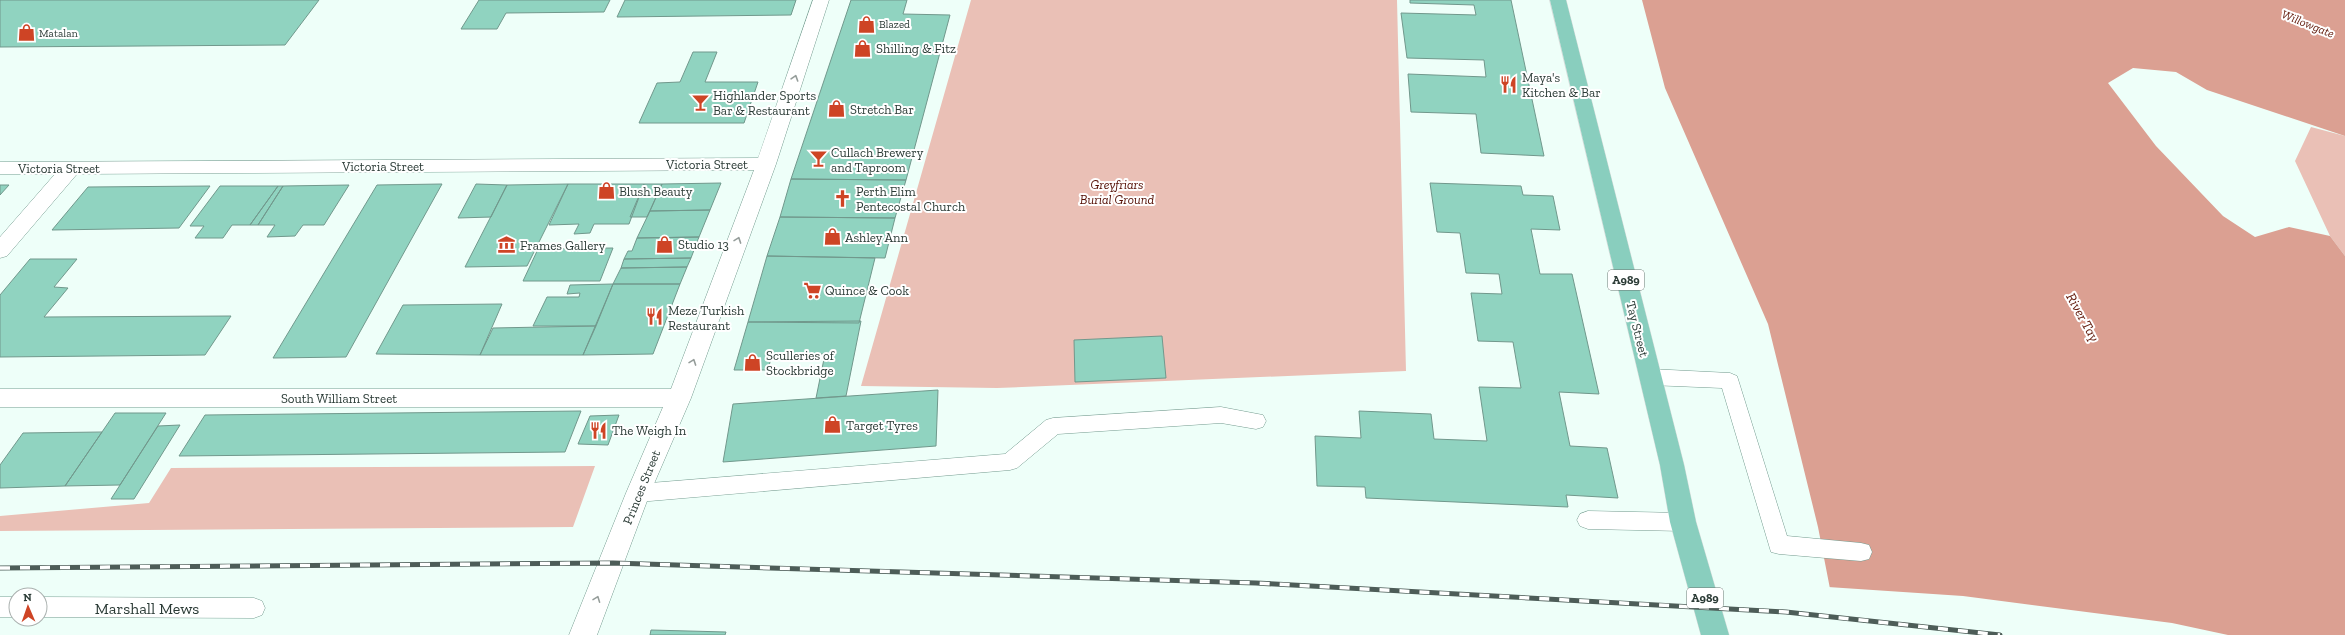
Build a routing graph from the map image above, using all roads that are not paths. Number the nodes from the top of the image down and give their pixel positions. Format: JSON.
{"nodes":[{"id":1,"x":821,"y":0,"type":"edge"},
{"id":2,"x":1558,"y":0,"type":"edge"},
{"id":3,"x":766,"y":164,"type":"junction"},
{"id":4,"x":0,"y":168,"type":"edge"},
{"id":5,"x":71,"y":168,"type":"junction"},
{"id":6,"x":0,"y":251,"type":"edge"},
{"id":7,"x":1650,"y":377,"type":"junction"},
{"id":8,"x":0,"y":398,"type":"edge"},
{"id":9,"x":679,"y":398,"type":"junction"},
{"id":10,"x":1256,"y":421,"type":"dead end"},
{"id":11,"x":638,"y":493,"type":"junction"},
{"id":12,"x":1588,"y":520,"type":"dead end"},
{"id":13,"x":1683,"y":522,"type":"junction"},
{"id":14,"x":1861,"y":552,"type":"dead end"},
{"id":15,"x":48,"y":607,"type":"edge"},
{"id":16,"x":254,"y":608,"type":"dead end"},
{"id":17,"x":583,"y":635,"type":"edge"},
{"id":18,"x":1715,"y":635,"type":"edge"}],
"edges":[{"from":3,"to":1,"type":"street","name":"Princes Street","one_way":true},
{"from":2,"to":7,"type":"main road","name":"Tay Street","number":"A989"},
{"from":3,"to":5,"type":"street","name":"Victoria Street"},
{"from":9,"to":3,"type":"street","name":"Princes Street","one_way":true},
{"from":4,"to":5,"type":"street","name":"Victoria Street"},
{"from":5,"to":6,"type":"street"},
{"from":7,"to":13,"type":"main road","name":"Tay Street","number":"A989"},
{"from":7,"to":14,"type":"lane"},
{"from":8,"to":9,"type":"street","name":"South William Street"},
{"from":9,"to":11,"type":"street","name":"Princes Street"},
{"from":10,"to":11,"type":"lane"},
{"from":17,"to":11,"type":"street","name":"Princes Street","one_way":true},
{"from":12,"to":13,"type":"lane"},
{"from":13,"to":18,"type":"main road","name":"Tay Street","number":"A989"},
{"from":15,"to":16,"type":"lane","name":"Marshall Mews"}]}
